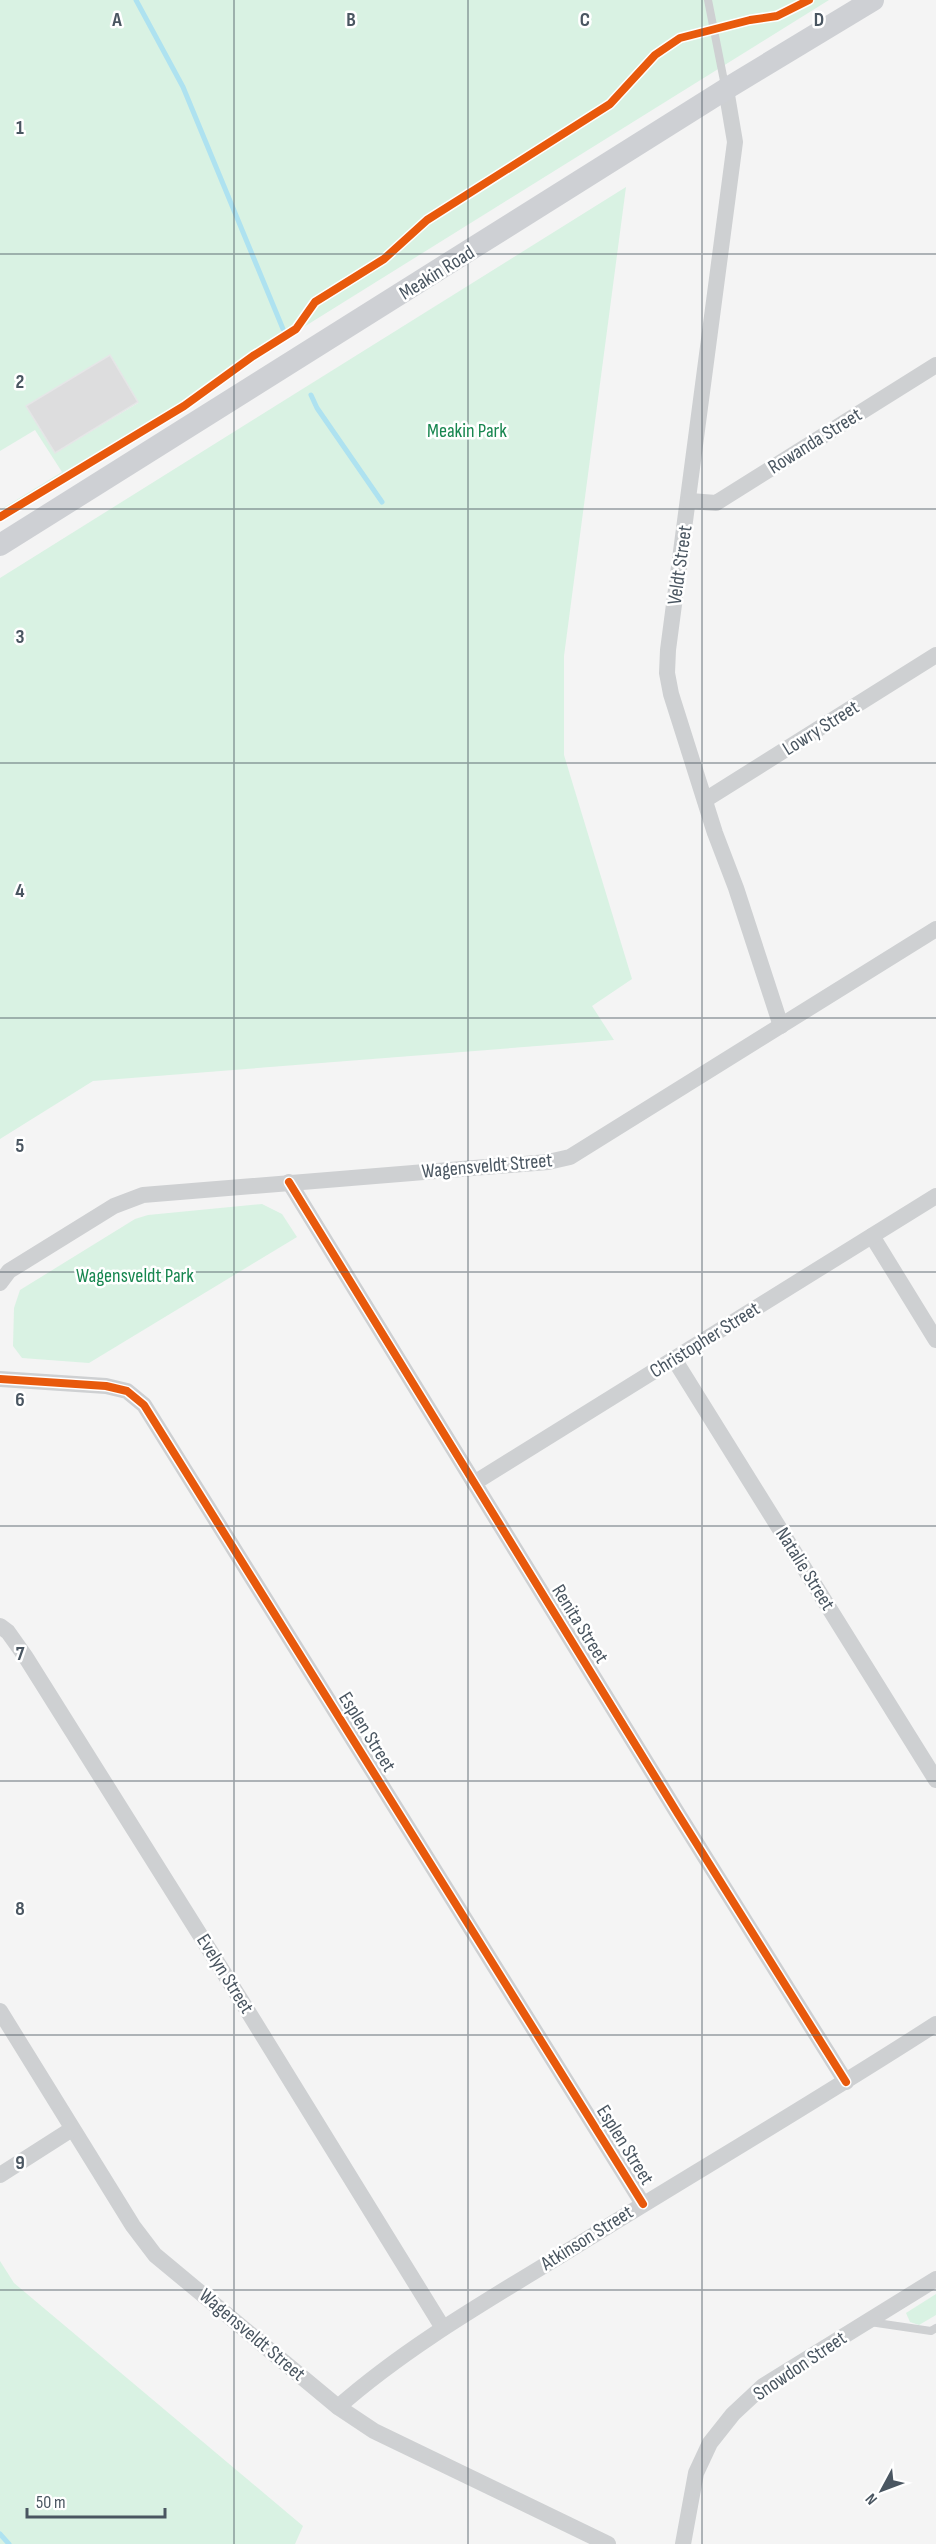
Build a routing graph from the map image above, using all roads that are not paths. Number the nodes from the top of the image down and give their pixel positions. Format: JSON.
{"nodes":[{"id":1,"x":708,"y":0,"type":"edge"},
{"id":2,"x":873,"y":0,"type":"edge"},
{"id":3,"x":726,"y":89,"type":"junction"},
{"id":4,"x":936,"y":365,"type":"edge"},
{"id":5,"x":690,"y":501,"type":"junction"},
{"id":6,"x":0,"y":545,"type":"edge"},
{"id":7,"x":936,"y":656,"type":"edge"},
{"id":8,"x":705,"y":800,"type":"junction"},
{"id":9,"x":936,"y":929,"type":"edge"},
{"id":10,"x":781,"y":1026,"type":"junction"},
{"id":11,"x":289,"y":1182,"type":"junction"},
{"id":12,"x":936,"y":1196,"type":"edge"},
{"id":13,"x":872,"y":1236,"type":"junction"},
{"id":14,"x":0,"y":1283,"type":"edge"},
{"id":15,"x":936,"y":1341,"type":"edge"},
{"id":16,"x":674,"y":1359,"type":"junction"},
{"id":17,"x":0,"y":1379,"type":"edge"},
{"id":18,"x":474,"y":1483,"type":"junction"},
{"id":19,"x":0,"y":1626,"type":"edge"},
{"id":20,"x":936,"y":1780,"type":"edge"},
{"id":21,"x":0,"y":2010,"type":"edge"},
{"id":22,"x":936,"y":2024,"type":"edge"},
{"id":23,"x":846,"y":2082,"type":"junction"},
{"id":24,"x":72,"y":2129,"type":"junction"},
{"id":25,"x":0,"y":2175,"type":"edge"},
{"id":26,"x":643,"y":2204,"type":"junction"},
{"id":27,"x":936,"y":2279,"type":"edge"},
{"id":28,"x":867,"y":2322,"type":"junction"},
{"id":29,"x":443,"y":2328,"type":"junction"},
{"id":30,"x":936,"y":2328,"type":"edge"},
{"id":31,"x":338,"y":2407,"type":"junction"},
{"id":32,"x":608,"y":2544,"type":"edge"},
{"id":33,"x":683,"y":2544,"type":"edge"}],
"edges":[{"from":1,"to":3,"type":"lane"},
{"from":2,"to":3,"type":"street","name":"Meakin Road"},
{"from":3,"to":5,"type":"street","name":"Veldt Street"},
{"from":3,"to":6,"type":"street","name":"Meakin Road"},
{"from":4,"to":5,"type":"street","name":"Rowanda Street"},
{"from":5,"to":8,"type":"street","name":"Veldt Street"},
{"from":7,"to":8,"type":"street","name":"Lowry Street"},
{"from":8,"to":10,"type":"street","name":"Veldt Street"},
{"from":9,"to":10,"type":"street","name":"Wagensveldt Street"},
{"from":10,"to":11,"type":"street","name":"Wagensveldt Street"},
{"from":11,"to":14,"type":"street","name":"Wagensveldt Street"},
{"from":11,"to":18,"type":"street","name":"Renita Street"},
{"from":12,"to":13,"type":"street","name":"Christopher Street"},
{"from":13,"to":15,"type":"street"},
{"from":13,"to":16,"type":"street","name":"Christopher Street"},
{"from":16,"to":18,"type":"street","name":"Christopher Street"},
{"from":16,"to":20,"type":"street","name":"Natalie Street"},
{"from":17,"to":26,"type":"street","name":"Esplen Street"},
{"from":18,"to":23,"type":"street","name":"Renita Street"},
{"from":19,"to":29,"type":"street","name":"Evelyn Street"},
{"from":21,"to":24,"type":"street","name":"Wagensveldt Street"},
{"from":22,"to":23,"type":"street","name":"Atkinson Street"},
{"from":23,"to":26,"type":"street","name":"Atkinson Street"},
{"from":24,"to":25,"type":"street"},
{"from":24,"to":31,"type":"street","name":"Wagensveldt Street"},
{"from":26,"to":29,"type":"street","name":"Atkinson Street"},
{"from":27,"to":28,"type":"street","name":"Snowdon Street"},
{"from":28,"to":30,"type":"lane","name":"Snowdon Street"},
{"from":28,"to":33,"type":"street","name":"Snowdon Street"},
{"from":29,"to":31,"type":"street","name":"Atkinson Street"},
{"from":31,"to":32,"type":"street","name":"Wagensveldt Street"}]}
